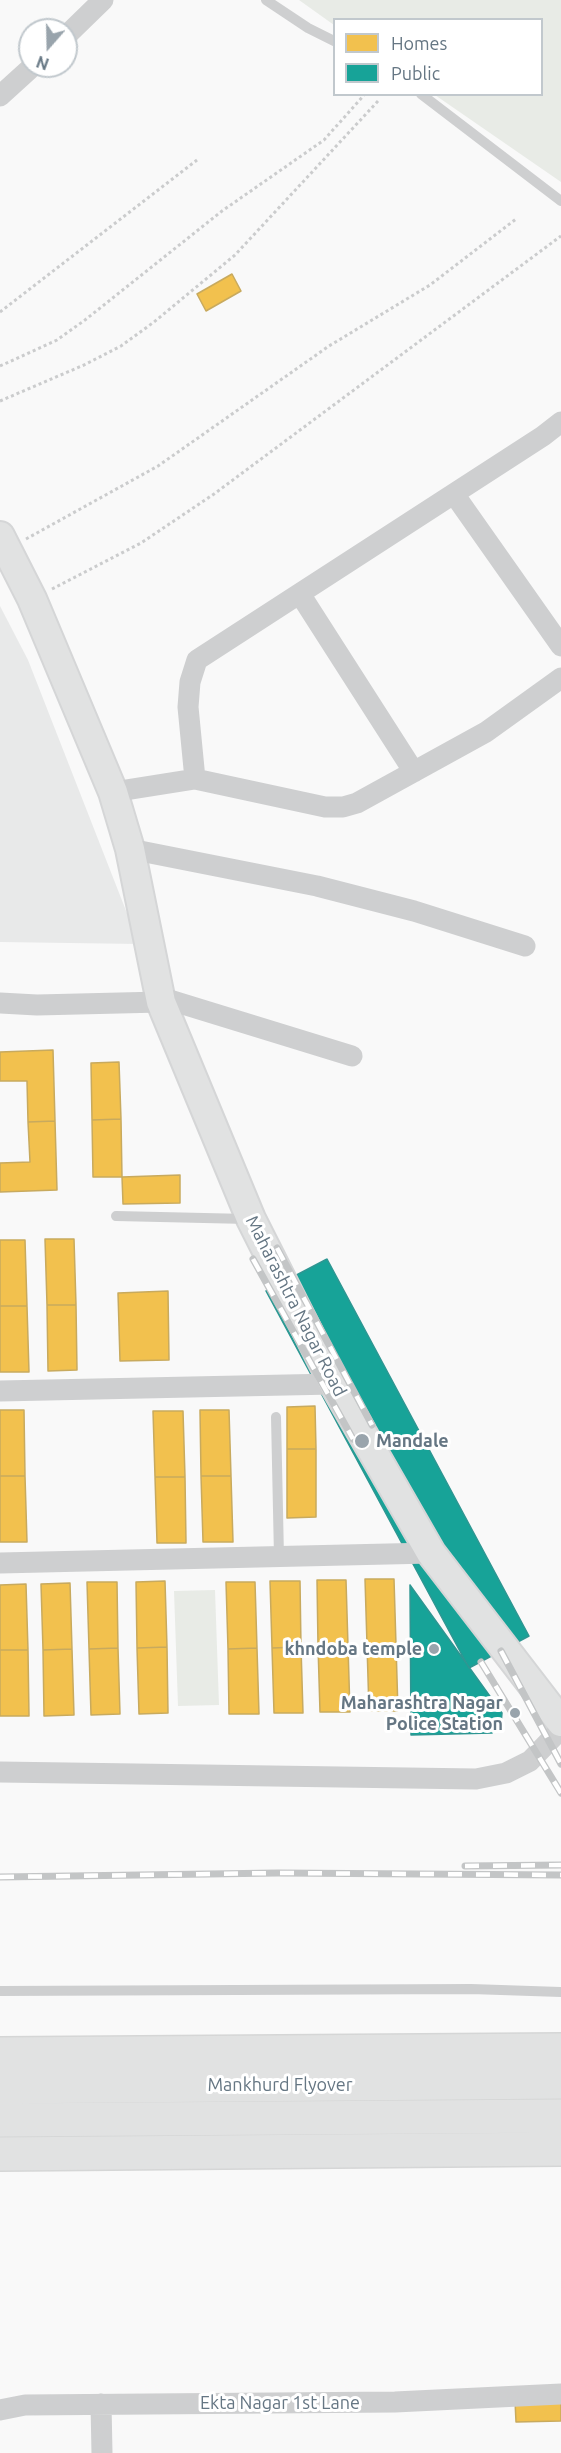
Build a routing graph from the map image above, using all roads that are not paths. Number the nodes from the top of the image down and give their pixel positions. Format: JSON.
{"nodes":[{"id":1,"x":104,"y":0,"type":"edge"},
{"id":2,"x":266,"y":0,"type":"edge"},
{"id":3,"x":78,"y":25,"type":"edge"},
{"id":4,"x":333,"y":40,"type":"edge"},
{"id":5,"x":20,"y":78,"type":"edge"},
{"id":6,"x":0,"y":96,"type":"edge"},
{"id":7,"x":424,"y":96,"type":"edge"},
{"id":8,"x":561,"y":201,"type":"edge"},
{"id":9,"x":561,"y":422,"type":"edge"},
{"id":10,"x":454,"y":494,"type":"junction"},
{"id":11,"x":3,"y":542,"type":"edge"},
{"id":12,"x":300,"y":594,"type":"junction"},
{"id":13,"x":561,"y":646,"type":"edge"},
{"id":14,"x":561,"y":678,"type":"edge"},
{"id":15,"x":414,"y":772,"type":"junction"},
{"id":16,"x":195,"y":779,"type":"junction"},
{"id":17,"x":113,"y":792,"type":"junction"},
{"id":18,"x":130,"y":849,"type":"junction"},
{"id":19,"x":525,"y":946,"type":"dead end"},
{"id":20,"x":160,"y":999,"type":"junction"},
{"id":21,"x":0,"y":1003,"type":"edge"},
{"id":22,"x":352,"y":1056,"type":"dead end"},
{"id":23,"x":117,"y":1216,"type":"dead end"},
{"id":24,"x":252,"y":1219,"type":"junction"},
{"id":25,"x":334,"y":1384,"type":"junction"},
{"id":26,"x":0,"y":1391,"type":"edge"},
{"id":27,"x":276,"y":1417,"type":"dead end"},
{"id":28,"x":431,"y":1553,"type":"junction"},
{"id":29,"x":279,"y":1557,"type":"junction"},
{"id":30,"x":0,"y":1563,"type":"edge"},
{"id":31,"x":561,"y":1722,"type":"edge"},
{"id":32,"x":561,"y":1729,"type":"edge"},
{"id":33,"x":0,"y":1772,"type":"edge"},
{"id":34,"x":0,"y":1991,"type":"edge"},
{"id":35,"x":561,"y":1992,"type":"edge"},
{"id":36,"x":561,"y":2050,"type":"edge"},
{"id":37,"x":0,"y":2054,"type":"edge"},
{"id":38,"x":561,"y":2082,"type":"edge"},
{"id":39,"x":0,"y":2087,"type":"edge"},
{"id":40,"x":561,"y":2116,"type":"edge"},
{"id":41,"x":0,"y":2121,"type":"edge"},
{"id":42,"x":561,"y":2149,"type":"edge"},
{"id":43,"x":0,"y":2154,"type":"edge"},
{"id":44,"x":561,"y":2394,"type":"edge"},
{"id":45,"x":101,"y":2404,"type":"junction"},
{"id":46,"x":0,"y":2410,"type":"edge"},
{"id":47,"x":102,"y":2453,"type":"edge"}],
"edges":[{"from":1,"to":3,"type":"street"},
{"from":2,"to":4,"type":"lane"},
{"from":5,"to":6,"type":"street"},
{"from":7,"to":8,"type":"lane"},
{"from":9,"to":10,"type":"street"},
{"from":10,"to":12,"type":"street"},
{"from":10,"to":13,"type":"street"},
{"from":11,"to":17,"type":"street","name":"Maharashtra Nagar Road"},
{"from":12,"to":15,"type":"street"},
{"from":12,"to":16,"type":"street"},
{"from":14,"to":15,"type":"street"},
{"from":15,"to":16,"type":"street"},
{"from":16,"to":17,"type":"street"},
{"from":17,"to":18,"type":"street","name":"Maharashtra Nagar Road"},
{"from":18,"to":19,"type":"street"},
{"from":18,"to":20,"type":"street","name":"Maharashtra Nagar Road"},
{"from":20,"to":21,"type":"street"},
{"from":20,"to":22,"type":"street"},
{"from":20,"to":24,"type":"street","name":"Maharashtra Nagar Road"},
{"from":23,"to":24,"type":"lane"},
{"from":24,"to":25,"type":"street","name":"Maharashtra Nagar Road"},
{"from":25,"to":26,"type":"street"},
{"from":25,"to":28,"type":"street","name":"Maharashtra Nagar Road"},
{"from":27,"to":29,"type":"lane"},
{"from":28,"to":29,"type":"street"},
{"from":28,"to":31,"type":"street","name":"Maharashtra Nagar Road"},
{"from":29,"to":30,"type":"street"},
{"from":32,"to":33,"type":"street"},
{"from":34,"to":35,"type":"lane"},
{"from":36,"to":37,"type":"highway"},
{"from":38,"to":39,"type":"highway","name":"Mankhurd Flyover"},
{"from":40,"to":41,"type":"highway","name":"Mankhurd Flyover"},
{"from":42,"to":43,"type":"highway"},
{"from":44,"to":45,"type":"street","name":"Ekta Nagar 1st Lane"},
{"from":45,"to":46,"type":"street","name":"Ekta Nagar 1st Lane"},
{"from":45,"to":47,"type":"street"}]}
